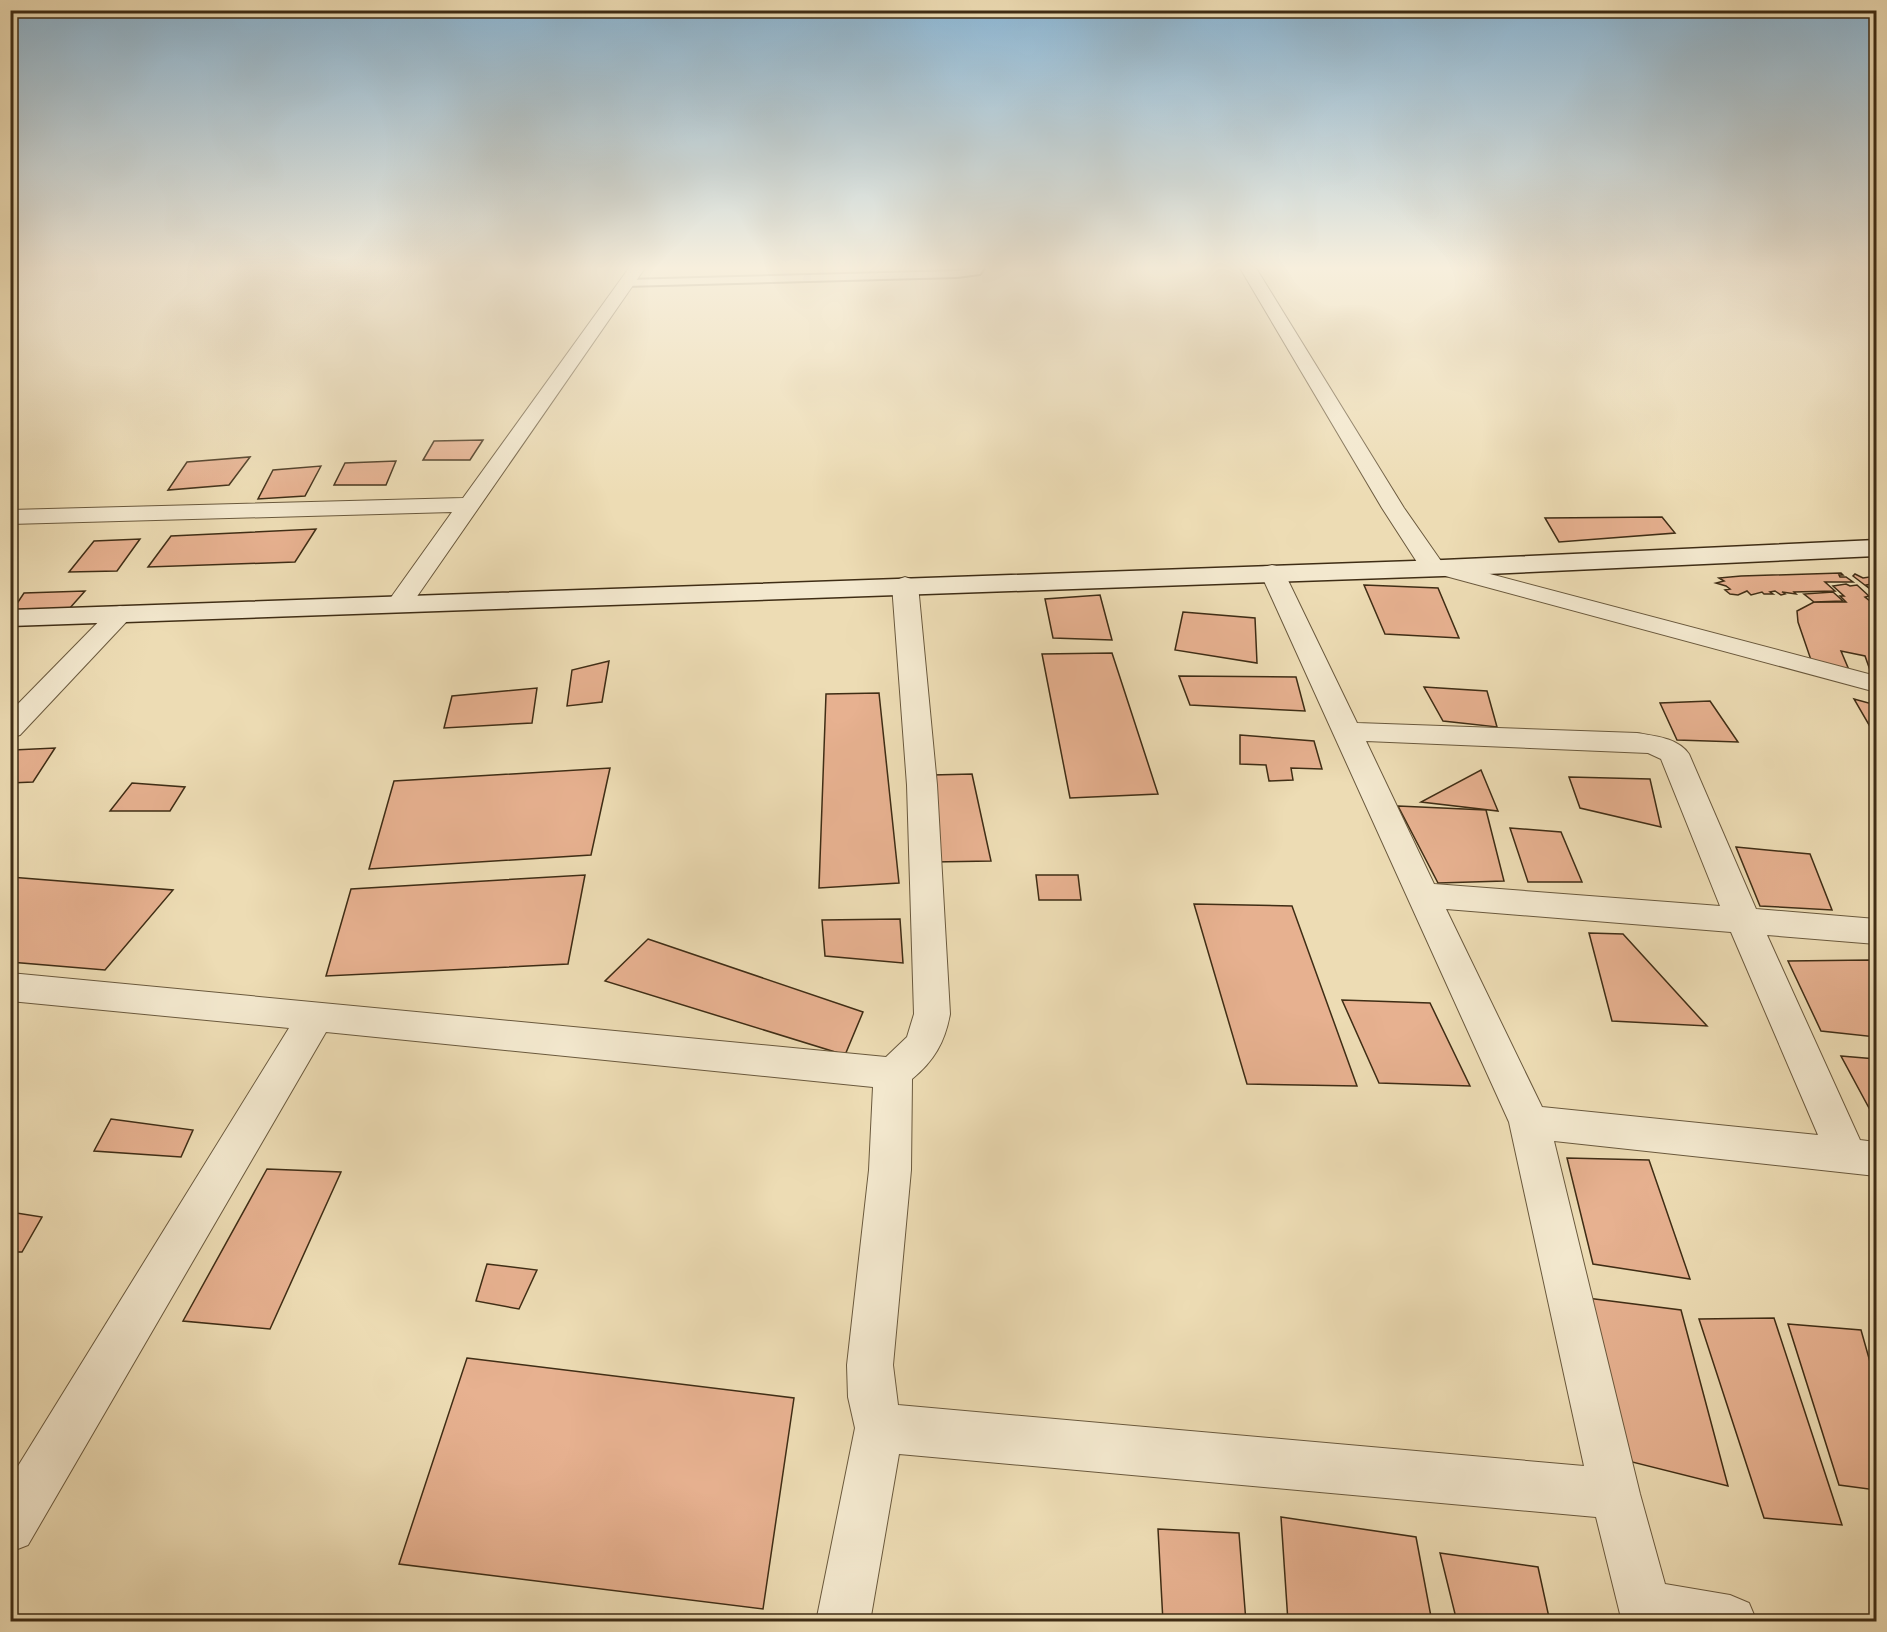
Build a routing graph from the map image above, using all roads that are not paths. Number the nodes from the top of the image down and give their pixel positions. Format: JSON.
{"nodes":[{"id":1,"x":582,"y":344,"type":"edge"},
{"id":2,"x":1294,"y":344,"type":"edge"},
{"id":3,"x":469,"y":505,"type":"junction"},
{"id":4,"x":10,"y":517,"type":"edge"},
{"id":5,"x":1876,"y":548,"type":"edge"},
{"id":6,"x":1438,"y":568,"type":"junction"},
{"id":7,"x":1272,"y":572,"type":"junction"},
{"id":8,"x":904,"y":585,"type":"junction"},
{"id":9,"x":400,"y":603,"type":"junction"},
{"id":10,"x":120,"y":614,"type":"junction"},
{"id":11,"x":10,"y":618,"type":"edge"},
{"id":12,"x":1876,"y":684,"type":"edge"},
{"id":13,"x":10,"y":729,"type":"edge"},
{"id":14,"x":1345,"y":731,"type":"junction"},
{"id":15,"x":1424,"y":896,"type":"junction"},
{"id":16,"x":1744,"y":922,"type":"junction"},
{"id":17,"x":1876,"y":931,"type":"edge"},
{"id":18,"x":10,"y":987,"type":"edge"},
{"id":19,"x":316,"y":1016,"type":"junction"},
{"id":20,"x":893,"y":1073,"type":"junction"},
{"id":21,"x":1529,"y":1122,"type":"junction"},
{"id":22,"x":1862,"y":1157,"type":"edge"},
{"id":23,"x":879,"y":1428,"type":"junction"},
{"id":24,"x":1615,"y":1494,"type":"junction"},
{"id":25,"x":10,"y":1527,"type":"edge"},
{"id":26,"x":1648,"y":1615,"type":"edge"},
{"id":27,"x":843,"y":1622,"type":"edge"},
{"id":28,"x":1730,"y":1622,"type":"edge"}],
"edges":[{"from":1,"to":3,"type":"street"},
{"from":2,"to":6,"type":"street"},
{"from":3,"to":4,"type":"street"},
{"from":3,"to":9,"type":"street"},
{"from":5,"to":6,"type":"street"},
{"from":6,"to":7,"type":"street"},
{"from":6,"to":12,"type":"street"},
{"from":7,"to":8,"type":"street"},
{"from":7,"to":14,"type":"street"},
{"from":8,"to":9,"type":"street"},
{"from":8,"to":20,"type":"street"},
{"from":9,"to":10,"type":"street"},
{"from":10,"to":11,"type":"street"},
{"from":10,"to":13,"type":"street"},
{"from":14,"to":15,"type":"street"},
{"from":14,"to":16,"type":"street"},
{"from":15,"to":16,"type":"street"},
{"from":15,"to":21,"type":"street"},
{"from":16,"to":17,"type":"street"},
{"from":16,"to":22,"type":"street"},
{"from":18,"to":19,"type":"street"},
{"from":19,"to":20,"type":"street"},
{"from":19,"to":25,"type":"street"},
{"from":20,"to":23,"type":"street"},
{"from":21,"to":22,"type":"street"},
{"from":21,"to":24,"type":"street"},
{"from":23,"to":24,"type":"street"},
{"from":23,"to":27,"type":"street"},
{"from":24,"to":26,"type":"street"},
{"from":26,"to":28,"type":"street"}]}
